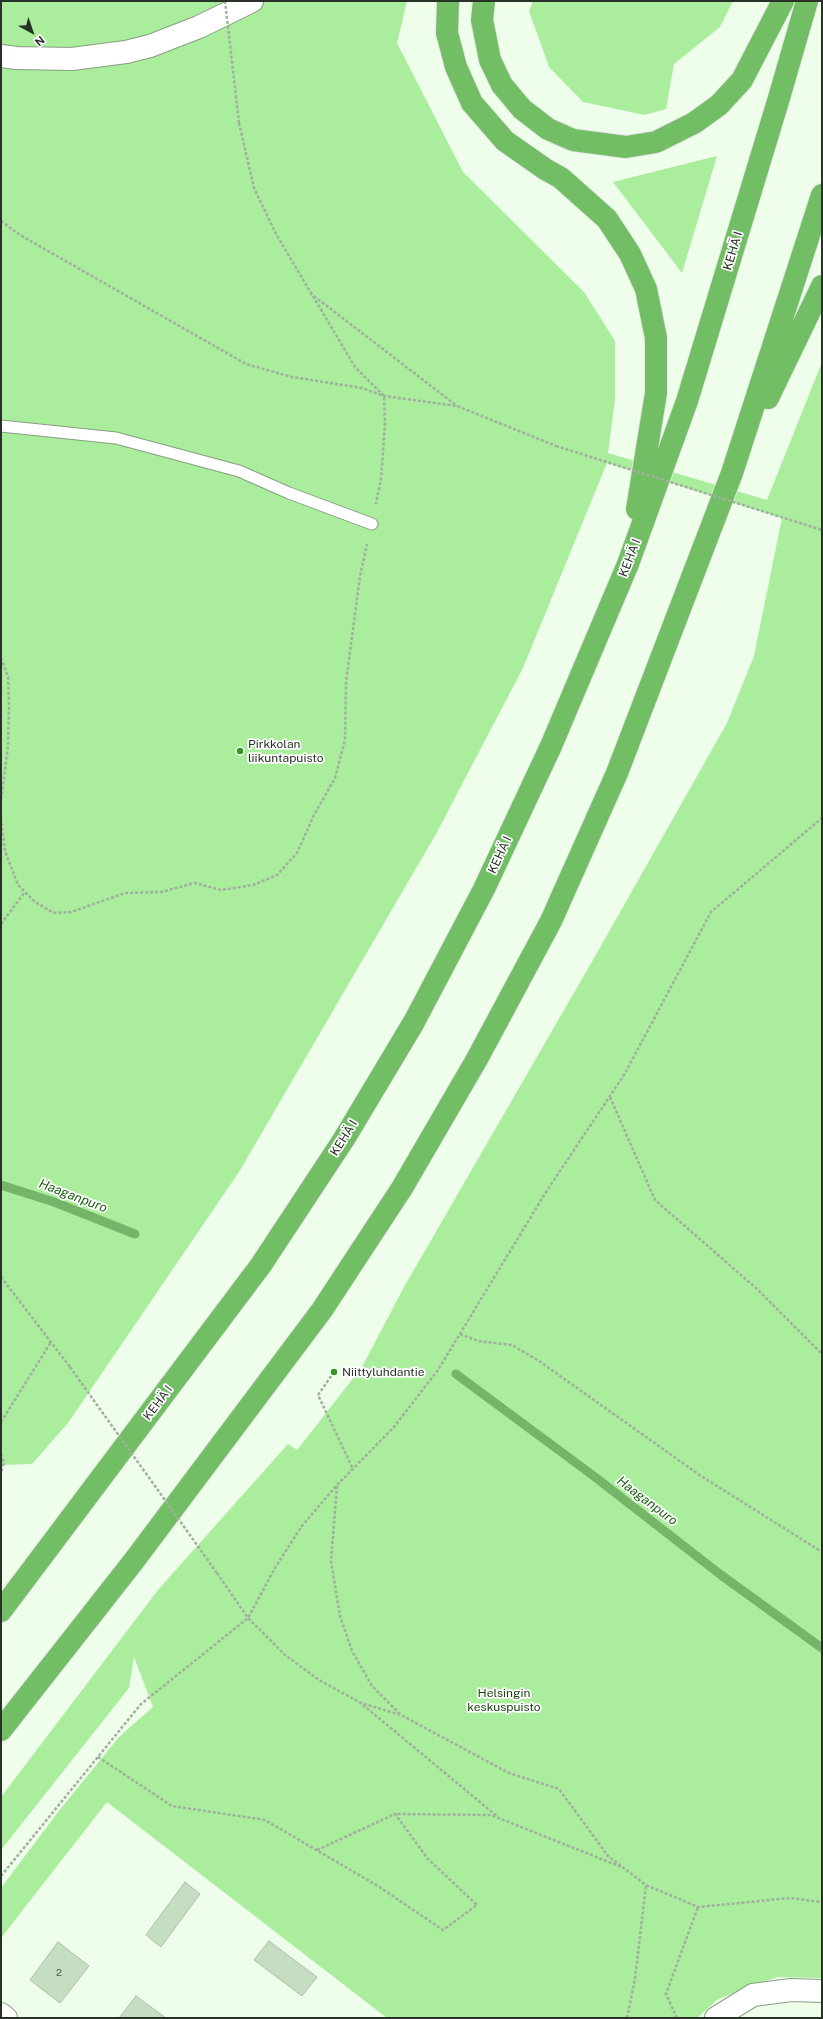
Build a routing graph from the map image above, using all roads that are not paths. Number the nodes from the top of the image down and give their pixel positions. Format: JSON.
{"nodes":[{"id":1,"x":252,"y":1,"type":"edge"},
{"id":2,"x":448,"y":1,"type":"edge"},
{"id":3,"x":484,"y":1,"type":"edge"},
{"id":4,"x":783,"y":1,"type":"edge"},
{"id":5,"x":807,"y":1,"type":"edge"},
{"id":6,"x":1,"y":56,"type":"edge"},
{"id":7,"x":822,"y":195,"type":"edge"},
{"id":8,"x":822,"y":286,"type":"edge"},
{"id":9,"x":1,"y":426,"type":"edge"},
{"id":10,"x":732,"y":473,"type":"junction"},
{"id":11,"x":372,"y":524,"type":"road end"},
{"id":12,"x":628,"y":564,"type":"junction"},
{"id":13,"x":1,"y":1611,"type":"edge"},
{"id":14,"x":1,"y":1730,"type":"edge"},
{"id":15,"x":822,"y":1991,"type":"edge"},
{"id":16,"x":1,"y":2014,"type":"edge"},
{"id":17,"x":6,"y":2018,"type":"edge"},
{"id":18,"x":716,"y":2018,"type":"edge"}],
"edges":[{"from":1,"to":6,"type":"street"},
{"from":2,"to":12,"type":"highway"},
{"from":3,"to":4,"type":"highway"},
{"from":5,"to":12,"type":"highway","name":"KEHÄ I"},
{"from":7,"to":10,"type":"highway"},
{"from":8,"to":10,"type":"highway"},
{"from":9,"to":11,"type":"lane"},
{"from":10,"to":14,"type":"highway"},
{"from":12,"to":13,"type":"highway","name":"KEHÄ I"},
{"from":15,"to":18,"type":"street"},
{"from":16,"to":17,"type":"street"}]}
